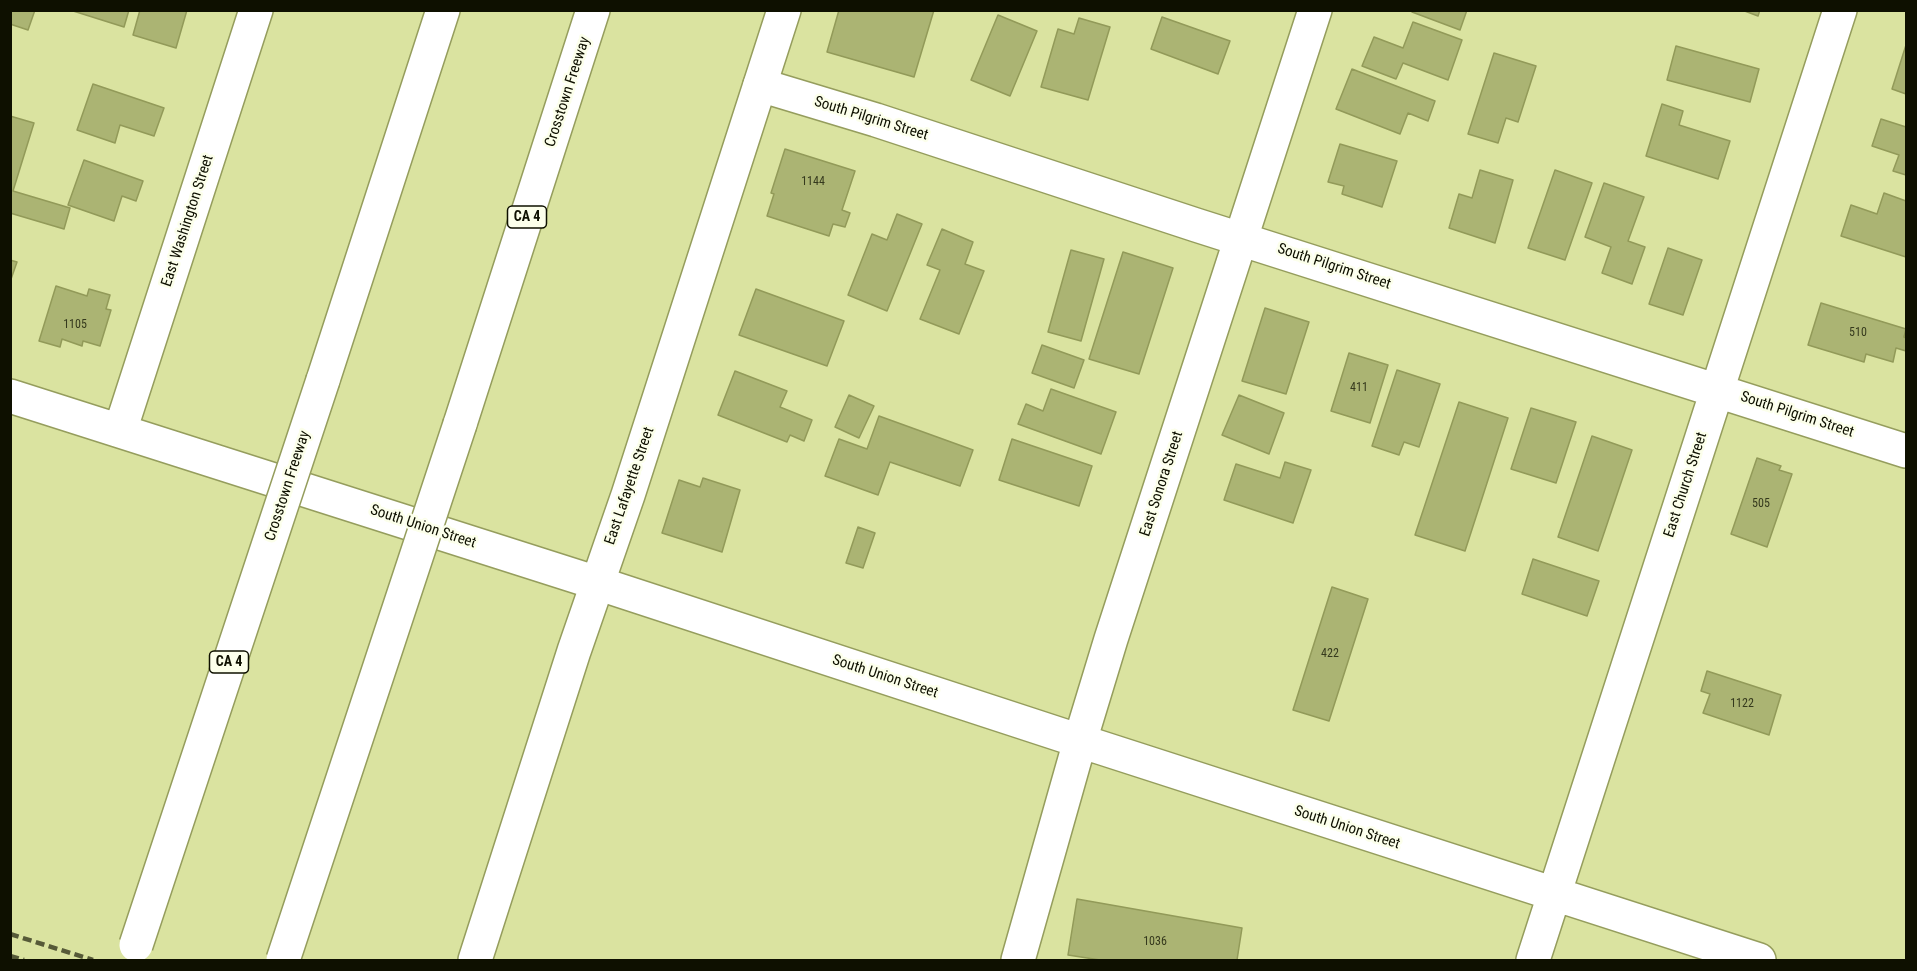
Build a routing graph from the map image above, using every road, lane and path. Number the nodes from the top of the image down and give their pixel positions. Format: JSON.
{"nodes":[{"id":1,"x":256,"y":10,"type":"edge"},
{"id":2,"x":593,"y":10,"type":"edge"},
{"id":3,"x":599,"y":10,"type":"edge"},
{"id":4,"x":784,"y":10,"type":"edge"},
{"id":5,"x":1315,"y":10,"type":"edge"},
{"id":6,"x":1840,"y":10,"type":"edge"},
{"id":7,"x":440,"y":17,"type":"edge"},
{"id":8,"x":582,"y":49,"type":"junction"},
{"id":9,"x":760,"y":85,"type":"junction"},
{"id":10,"x":1242,"y":238,"type":"junction"},
{"id":11,"x":1717,"y":389,"type":"junction"},
{"id":12,"x":10,"y":396,"type":"edge"},
{"id":13,"x":120,"y":431,"type":"junction"},
{"id":14,"x":1906,"y":451,"type":"edge"},
{"id":15,"x":597,"y":583,"type":"junction"},
{"id":16,"x":1080,"y":741,"type":"junction"},
{"id":17,"x":1554,"y":895,"type":"junction"},
{"id":18,"x":132,"y":955,"type":"edge"},
{"id":19,"x":283,"y":960,"type":"edge"},
{"id":20,"x":475,"y":960,"type":"edge"},
{"id":21,"x":1018,"y":960,"type":"edge"},
{"id":22,"x":1533,"y":960,"type":"edge"},
{"id":23,"x":1759,"y":960,"type":"edge"}],
"edges":[{"from":1,"to":13,"type":"main road","name":"East Washington Street"},
{"from":2,"to":8,"type":"main road","name":"Crosstown Freeway","number":"CA 4"},
{"from":3,"to":8,"type":"main road"},
{"from":4,"to":9,"type":"main road","name":"East Lafayette Street"},
{"from":5,"to":10,"type":"main road","name":"East Sonora Street"},
{"from":6,"to":11,"type":"main road","name":"East Church Street"},
{"from":7,"to":18,"type":"main road","name":"Crosstown Freeway","number":"CA 4","bridge":true},
{"from":8,"to":19,"type":"main road","name":"Crosstown Freeway","number":"CA 4","bridge":true},
{"from":9,"to":10,"type":"main road","name":"South Pilgrim Street"},
{"from":9,"to":15,"type":"main road","name":"East Lafayette Street"},
{"from":10,"to":11,"type":"main road","name":"South Pilgrim Street"},
{"from":10,"to":16,"type":"main road","name":"East Sonora Street"},
{"from":11,"to":14,"type":"main road","name":"South Pilgrim Street"},
{"from":11,"to":17,"type":"main road","name":"East Church Street"},
{"from":12,"to":13,"type":"main road","name":"South Union Street"},
{"from":13,"to":15,"type":"main road","name":"South Union Street"},
{"from":15,"to":16,"type":"main road","name":"South Union Street"},
{"from":15,"to":20,"type":"main road","name":"East Lafayette Street"},
{"from":16,"to":17,"type":"main road","name":"South Union Street"},
{"from":16,"to":21,"type":"main road","name":"East Sonora Street"},
{"from":17,"to":22,"type":"main road","name":"East Church Street"},
{"from":17,"to":23,"type":"main road","name":"South Union Street"}]}
